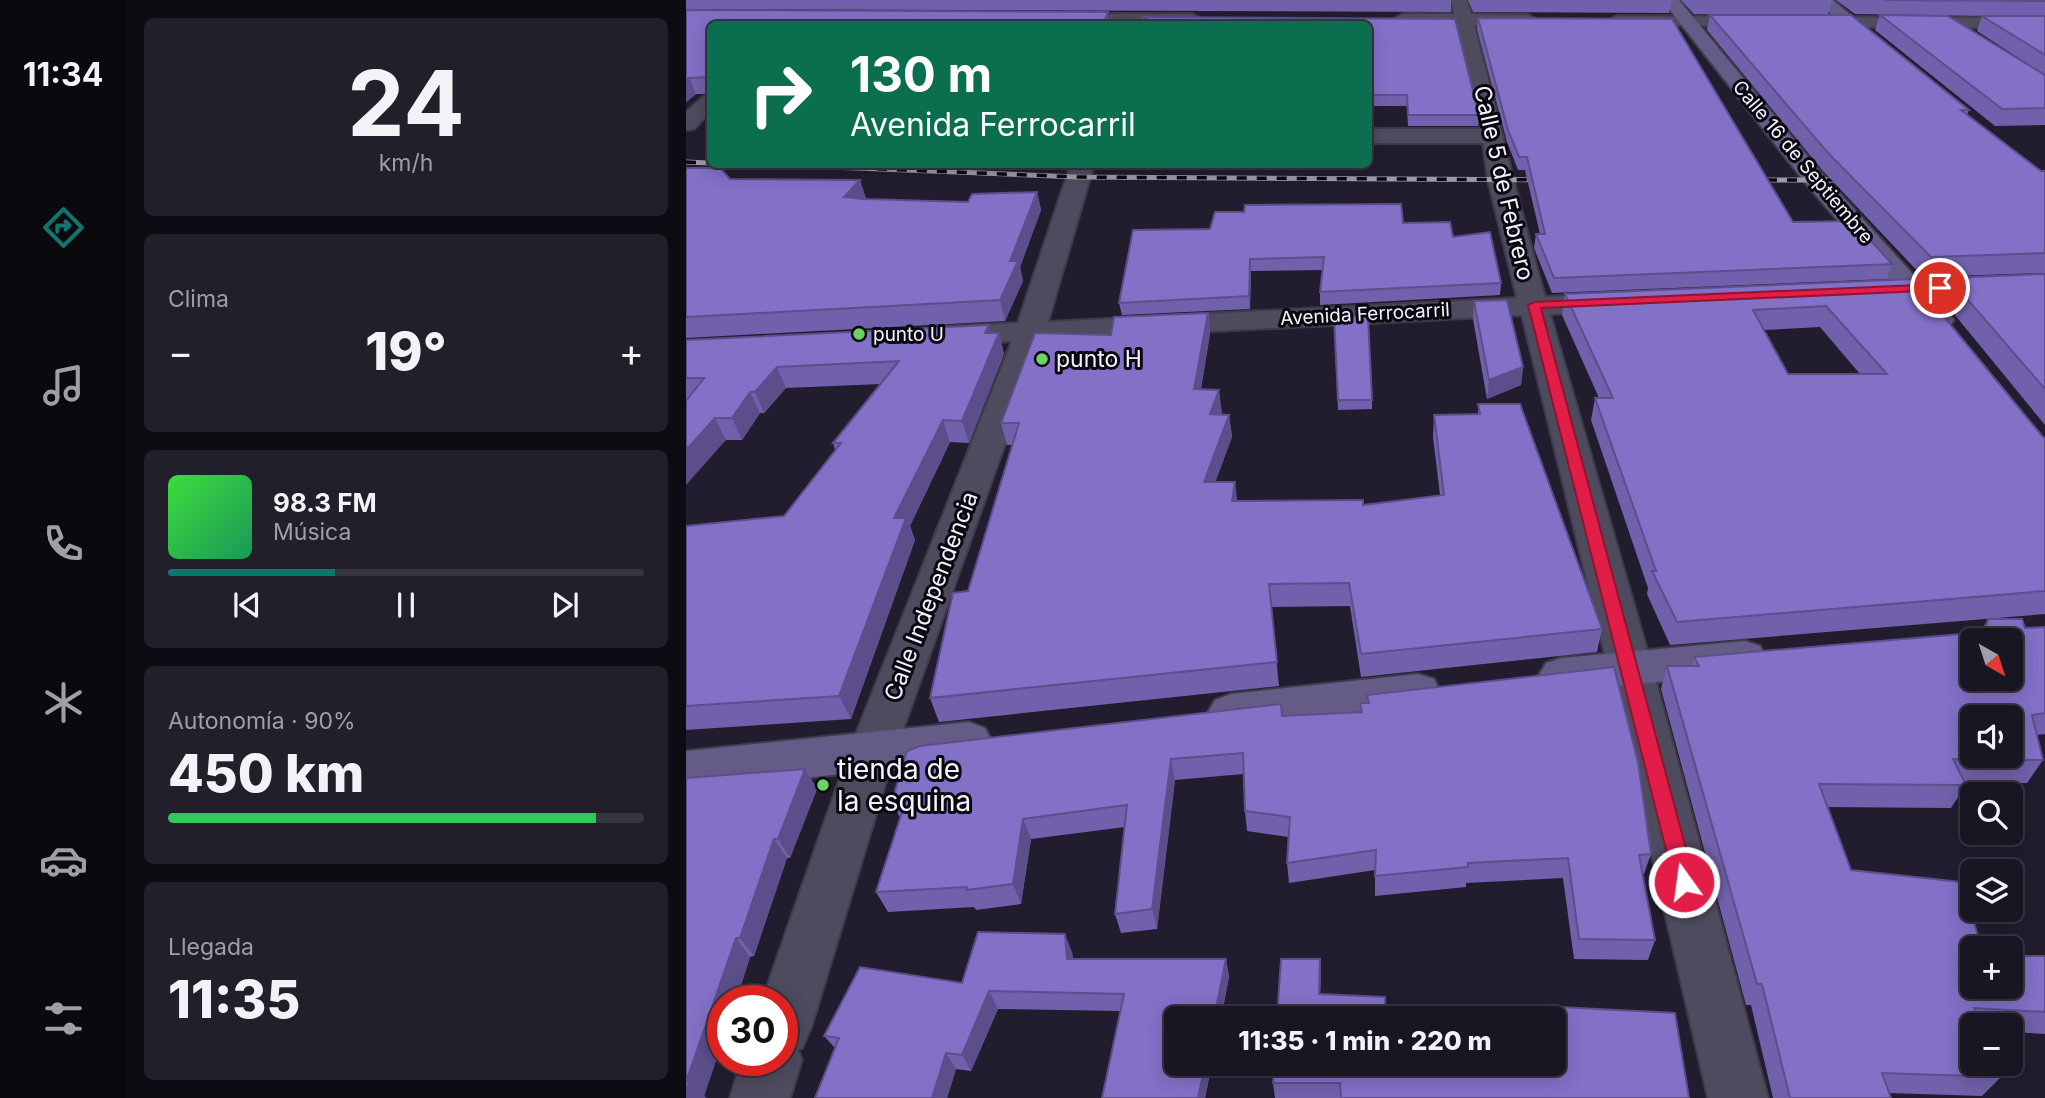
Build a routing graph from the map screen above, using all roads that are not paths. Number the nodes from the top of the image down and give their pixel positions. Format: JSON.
{"nodes":[{"id":1,"x":1141,"y":0,"type":"edge"},
{"id":2,"x":1670,"y":0,"type":"edge"},
{"id":3,"x":1823,"y":0,"type":"edge"},
{"id":4,"x":1925,"y":7,"type":"dead end"},
{"id":5,"x":1462,"y":10,"type":"edge"},
{"id":6,"x":1040,"y":19,"type":"edge"},
{"id":7,"x":1203,"y":19,"type":"edge"},
{"id":8,"x":1382,"y":19,"type":"edge"},
{"id":9,"x":1548,"y":20,"type":"edge"},
{"id":10,"x":1103,"y":21,"type":"edge"},
{"id":11,"x":1134,"y":21,"type":"edge"},
{"id":12,"x":1157,"y":21,"type":"edge"},
{"id":13,"x":1604,"y":21,"type":"edge"},
{"id":14,"x":1687,"y":21,"type":"junction"},
{"id":15,"x":1946,"y":21,"type":"junction"},
{"id":16,"x":1849,"y":22,"type":"junction"},
{"id":17,"x":2045,"y":23,"type":"edge"},
{"id":18,"x":1979,"y":43,"type":"edge"},
{"id":19,"x":1892,"y":57,"type":"edge"},
{"id":20,"x":707,"y":104,"type":"edge"},
{"id":21,"x":687,"y":123,"type":"edge"},
{"id":22,"x":707,"y":123,"type":"edge"},
{"id":23,"x":1372,"y":136,"type":"edge"},
{"id":24,"x":1493,"y":136,"type":"junction"},
{"id":25,"x":1082,"y":168,"type":"edge"},
{"id":26,"x":2045,"y":284,"type":"edge"},
{"id":27,"x":1914,"y":289,"type":"junction"},
{"id":28,"x":1850,"y":291,"type":"edge"},
{"id":29,"x":1644,"y":300,"type":"edge"},
{"id":30,"x":1534,"y":305,"type":"junction"},
{"id":31,"x":1031,"y":330,"type":"junction"},
{"id":32,"x":912,"y":338,"type":"edge"},
{"id":33,"x":1957,"y":343,"type":"edge"},
{"id":34,"x":1782,"y":654,"type":"edge"},
{"id":35,"x":1630,"y":667,"type":"junction"},
{"id":36,"x":1520,"y":679,"type":"edge"},
{"id":37,"x":1464,"y":685,"type":"edge"},
{"id":38,"x":1189,"y":717,"type":"edge"},
{"id":39,"x":1010,"y":737,"type":"edge"},
{"id":40,"x":872,"y":752,"type":"junction"},
{"id":41,"x":686,"y":771,"type":"edge"},
{"id":42,"x":796,"y":985,"type":"edge"},
{"id":43,"x":767,"y":1076,"type":"edge"},
{"id":44,"x":760,"y":1098,"type":"edge"},
{"id":45,"x":1738,"y":1098,"type":"edge"}],
"edges":[{"from":1,"to":11,"type":"street"},
{"from":2,"to":14,"type":"main road","name":"Calle 16 de Septiembre"},
{"from":3,"to":16,"type":"main road"},
{"from":4,"to":15,"type":"street"},
{"from":5,"to":8,"type":"street"},
{"from":5,"to":9,"type":"street"},
{"from":5,"to":24,"type":"street","name":"Calle 5 de Febrero"},
{"from":6,"to":10,"type":"street"},
{"from":7,"to":12,"type":"street"},
{"from":13,"to":14,"type":"street"},
{"from":14,"to":16,"type":"street"},
{"from":14,"to":27,"type":"main road","name":"Calle 16 de Septiembre"},
{"from":15,"to":16,"type":"street"},
{"from":15,"to":17,"type":"street"},
{"from":15,"to":18,"type":"street"},
{"from":16,"to":19,"type":"main road"},
{"from":20,"to":21,"type":"street"},
{"from":21,"to":22,"type":"street"},
{"from":23,"to":24,"type":"street"},
{"from":24,"to":30,"type":"street","name":"Calle 5 de Febrero"},
{"from":25,"to":31,"type":"street","name":"Calle Independencia"},
{"from":26,"to":27,"type":"street"},
{"from":27,"to":28,"type":"street"},
{"from":27,"to":33,"type":"main road","name":"Calle 16 de Septiembre"},
{"from":29,"to":30,"type":"street","name":"Avenida Ferrocarril"},
{"from":30,"to":31,"type":"street","name":"Avenida Ferrocarril"},
{"from":30,"to":35,"type":"street","name":"Calle 5 de Febrero"},
{"from":31,"to":32,"type":"street","name":"Avenida Ferrocarril"},
{"from":31,"to":40,"type":"street","name":"Calle Independencia"},
{"from":34,"to":35,"type":"main road"},
{"from":35,"to":36,"type":"main road"},
{"from":35,"to":45,"type":"street","name":"Calle 5 de Febrero"},
{"from":37,"to":38,"type":"main road"},
{"from":39,"to":40,"type":"main road"},
{"from":40,"to":41,"type":"main road"},
{"from":40,"to":42,"type":"street","name":"Calle Independencia"},
{"from":43,"to":44,"type":"street"}]}
